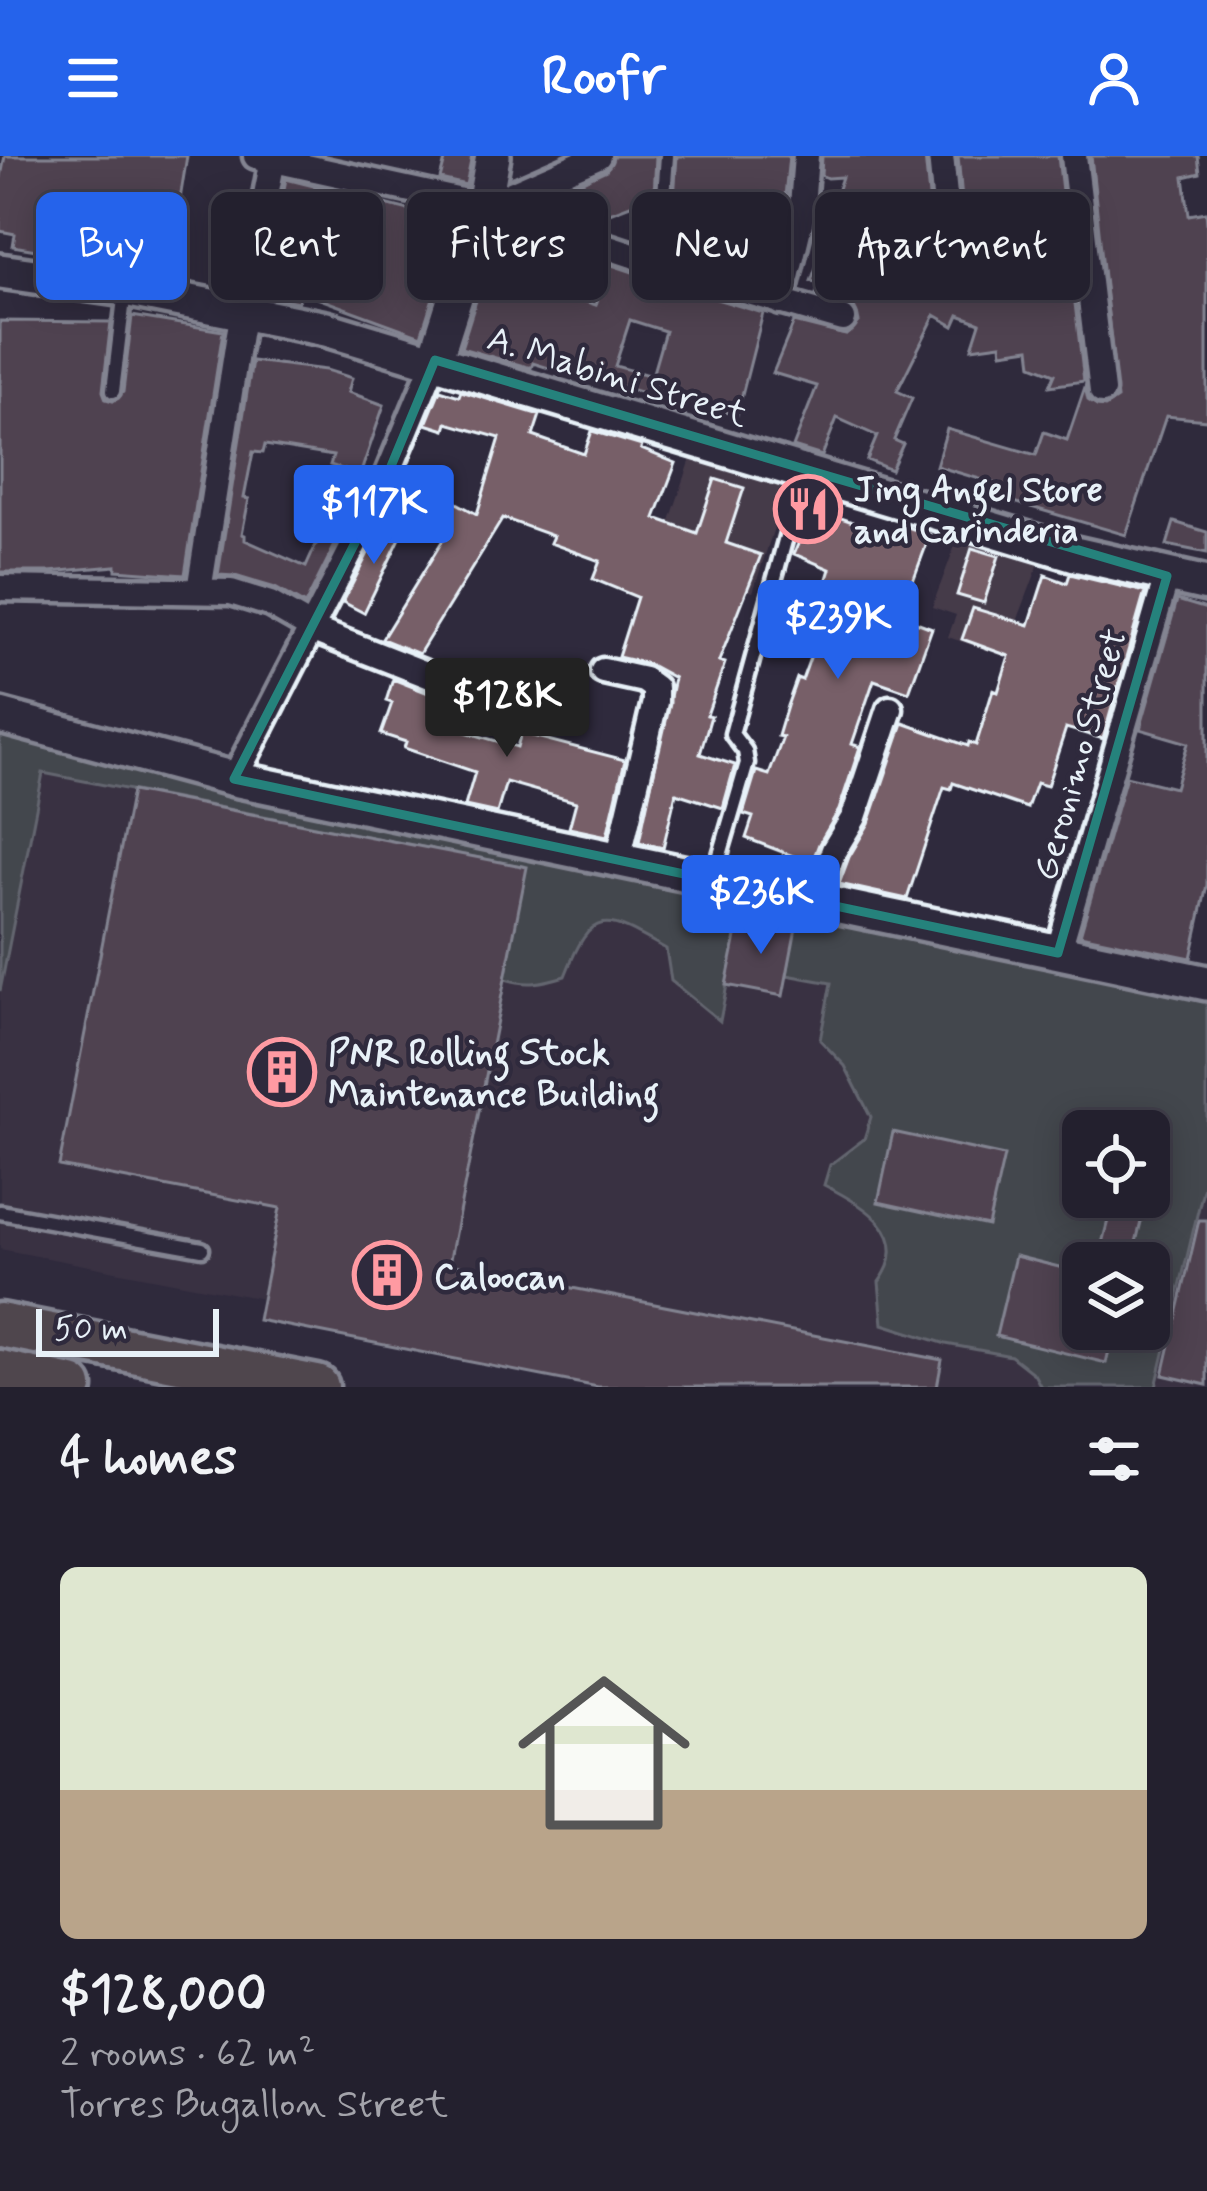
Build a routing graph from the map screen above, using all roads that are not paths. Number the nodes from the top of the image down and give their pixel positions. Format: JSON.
{"nodes":[{"id":1,"x":493,"y":156,"type":"edge"},
{"id":2,"x":598,"y":156,"type":"edge"},
{"id":3,"x":667,"y":156,"type":"edge"},
{"id":4,"x":806,"y":156,"type":"edge"},
{"id":5,"x":941,"y":156,"type":"edge"},
{"id":6,"x":1074,"y":156,"type":"edge"},
{"id":7,"x":276,"y":158,"type":"edge"},
{"id":8,"x":423,"y":192,"type":"edge"},
{"id":9,"x":487,"y":192,"type":"edge"},
{"id":10,"x":516,"y":192,"type":"edge"},
{"id":11,"x":664,"y":192,"type":"edge"},
{"id":12,"x":945,"y":192,"type":"edge"},
{"id":13,"x":0,"y":271,"type":"edge"},
{"id":14,"x":36,"y":276,"type":"edge"},
{"id":15,"x":124,"y":300,"type":"edge"},
{"id":16,"x":184,"y":300,"type":"edge"},
{"id":17,"x":454,"y":300,"type":"edge"},
{"id":18,"x":775,"y":300,"type":"edge"},
{"id":19,"x":781,"y":302,"type":"junction"},
{"id":20,"x":244,"y":311,"type":"junction"},
{"id":21,"x":843,"y":319,"type":"dead end"},
{"id":22,"x":435,"y":360,"type":"junction"},
{"id":23,"x":112,"y":391,"type":"dead end"},
{"id":24,"x":1102,"y":391,"type":"dead end"},
{"id":25,"x":803,"y":474,"type":"junction"},
{"id":26,"x":1167,"y":576,"type":"junction"},
{"id":27,"x":1207,"y":584,"type":"edge"},
{"id":28,"x":0,"y":588,"type":"edge"},
{"id":29,"x":199,"y":591,"type":"junction"},
{"id":30,"x":311,"y":628,"type":"junction"},
{"id":31,"x":603,"y":671,"type":"dead end"},
{"id":32,"x":446,"y":682,"type":"dead end"},
{"id":33,"x":890,"y":709,"type":"dead end"},
{"id":34,"x":0,"y":716,"type":"edge"},
{"id":35,"x":233,"y":779,"type":"junction"},
{"id":36,"x":618,"y":860,"type":"junction"},
{"id":37,"x":713,"y":880,"type":"junction"},
{"id":38,"x":814,"y":901,"type":"junction"},
{"id":39,"x":1058,"y":952,"type":"junction"},
{"id":40,"x":1207,"y":983,"type":"edge"},
{"id":41,"x":0,"y":1212,"type":"edge"},
{"id":42,"x":202,"y":1250,"type":"dead end"},
{"id":43,"x":0,"y":1324,"type":"edge"},
{"id":44,"x":0,"y":1372,"type":"edge"},
{"id":45,"x":71,"y":1387,"type":"edge"},
{"id":46,"x":317,"y":1387,"type":"edge"}],
"edges":[{"from":1,"to":9,"type":"street"},
{"from":2,"to":10,"type":"street"},
{"from":3,"to":11,"type":"lane"},
{"from":4,"to":19,"type":"street"},
{"from":5,"to":12,"type":"street"},
{"from":6,"to":24,"type":"street"},
{"from":7,"to":8,"type":"street"},
{"from":7,"to":20,"type":"street"},
{"from":13,"to":14,"type":"street","name":"A. Mabini Street"},
{"from":15,"to":23,"type":"lane"},
{"from":16,"to":20,"type":"street","name":"A. Mabini Street"},
{"from":17,"to":22,"type":"street"},
{"from":18,"to":19,"type":"street"},
{"from":19,"to":21,"type":"street"},
{"from":20,"to":22,"type":"street","name":"A. Mabini Street"},
{"from":20,"to":29,"type":"street"},
{"from":22,"to":25,"type":"street","name":"A. Mabini Street"},
{"from":22,"to":30,"type":"street"},
{"from":25,"to":26,"type":"street","name":"A. Mabini Street"},
{"from":25,"to":37,"type":"lane"},
{"from":26,"to":27,"type":"street","name":"A. Mabini Street"},
{"from":26,"to":39,"type":"street","name":"Geronimo Street"},
{"from":28,"to":29,"type":"street"},
{"from":29,"to":30,"type":"street"},
{"from":30,"to":32,"type":"street"},
{"from":30,"to":35,"type":"street"},
{"from":31,"to":36,"type":"street"},
{"from":33,"to":38,"type":"street"},
{"from":34,"to":35,"type":"street"},
{"from":35,"to":36,"type":"street"},
{"from":36,"to":37,"type":"street"},
{"from":37,"to":38,"type":"street"},
{"from":38,"to":39,"type":"street"},
{"from":39,"to":40,"type":"street"},
{"from":41,"to":42,"type":"lane"},
{"from":43,"to":46,"type":"highway"},
{"from":44,"to":45,"type":"highway"}]}
